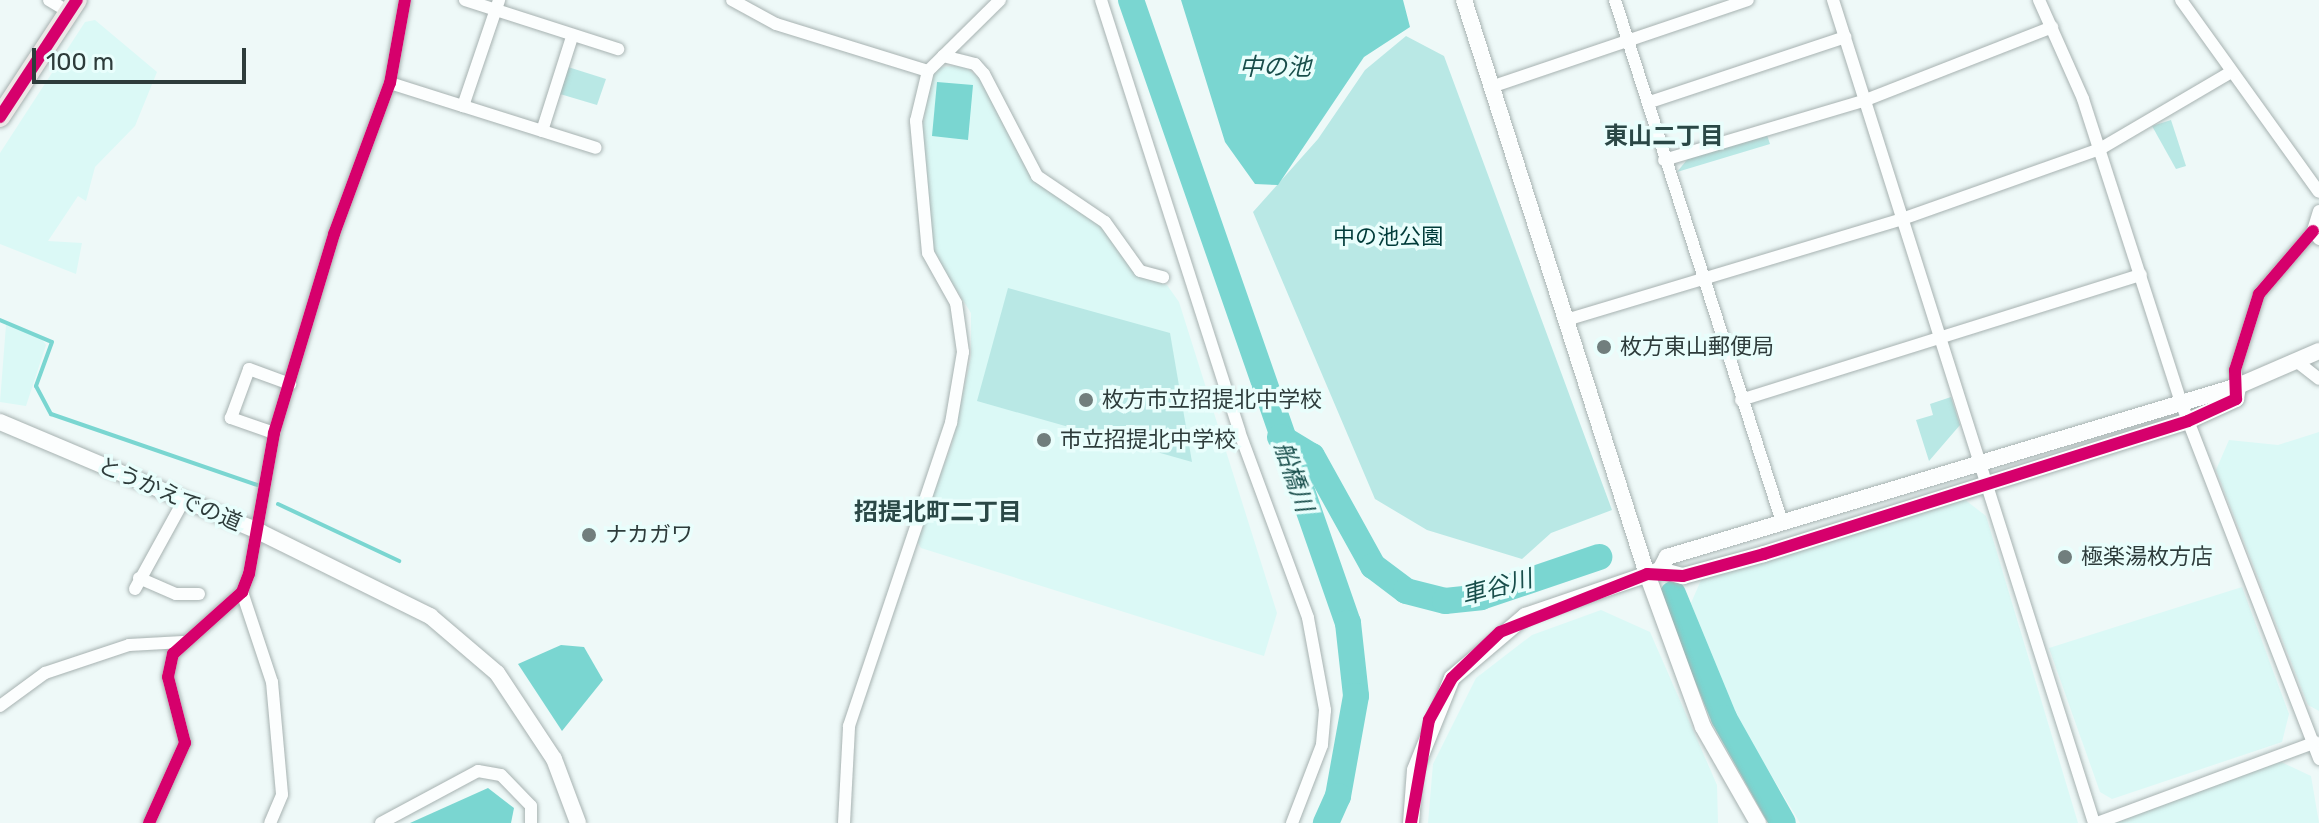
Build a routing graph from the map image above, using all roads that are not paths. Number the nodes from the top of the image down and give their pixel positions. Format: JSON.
{"nodes":[{"id":1,"x":49,"y":0,"type":"edge"},
{"id":2,"x":405,"y":0,"type":"edge"},
{"id":3,"x":465,"y":0,"type":"edge"},
{"id":4,"x":732,"y":0,"type":"edge"},
{"id":5,"x":1000,"y":0,"type":"edge"},
{"id":6,"x":1101,"y":0,"type":"edge"},
{"id":7,"x":1464,"y":0,"type":"edge"},
{"id":8,"x":1615,"y":0,"type":"edge"},
{"id":9,"x":1748,"y":0,"type":"edge"},
{"id":10,"x":1833,"y":0,"type":"edge"},
{"id":11,"x":2039,"y":0,"type":"edge"},
{"id":12,"x":2181,"y":0,"type":"edge"},
{"id":13,"x":498,"y":5,"type":"edge"},
{"id":14,"x":73,"y":6,"type":"edge"},
{"id":15,"x":2052,"y":27,"type":"junction"},
{"id":16,"x":572,"y":37,"type":"junction"},
{"id":17,"x":1845,"y":37,"type":"junction"},
{"id":18,"x":1628,"y":40,"type":"junction"},
{"id":19,"x":618,"y":49,"type":"dead end"},
{"id":20,"x":943,"y":56,"type":"junction"},
{"id":21,"x":928,"y":71,"type":"junction"},
{"id":22,"x":2231,"y":72,"type":"junction"},
{"id":23,"x":390,"y":83,"type":"junction"},
{"id":24,"x":1491,"y":87,"type":"junction"},
{"id":25,"x":1866,"y":100,"type":"junction"},
{"id":26,"x":1650,"y":102,"type":"junction"},
{"id":27,"x":463,"y":106,"type":"junction"},
{"id":28,"x":0,"y":117,"type":"edge"},
{"id":29,"x":542,"y":131,"type":"junction"},
{"id":30,"x":596,"y":148,"type":"dead end"},
{"id":31,"x":2100,"y":149,"type":"junction"},
{"id":32,"x":1664,"y":160,"type":"junction"},
{"id":33,"x":2319,"y":192,"type":"edge"},
{"id":34,"x":2319,"y":211,"type":"edge"},
{"id":35,"x":1905,"y":218,"type":"junction"},
{"id":36,"x":2316,"y":235,"type":"edge"},
{"id":37,"x":2141,"y":275,"type":"junction"},
{"id":38,"x":1163,"y":277,"type":"dead end"},
{"id":39,"x":1703,"y":281,"type":"junction"},
{"id":40,"x":1566,"y":320,"type":"junction"},
{"id":41,"x":1944,"y":336,"type":"junction"},
{"id":42,"x":2319,"y":351,"type":"edge"},
{"id":43,"x":2300,"y":364,"type":"junction"},
{"id":44,"x":2319,"y":379,"type":"edge"},
{"id":45,"x":290,"y":384,"type":"junction"},
{"id":46,"x":2238,"y":386,"type":"junction"},
{"id":47,"x":1741,"y":400,"type":"junction"},
{"id":48,"x":2180,"y":400,"type":"junction"},
{"id":49,"x":2188,"y":421,"type":"junction"},
{"id":50,"x":0,"y":422,"type":"edge"},
{"id":51,"x":274,"y":433,"type":"junction"},
{"id":52,"x":1981,"y":462,"type":"junction"},
{"id":53,"x":1987,"y":483,"type":"junction"},
{"id":54,"x":184,"y":500,"type":"junction"},
{"id":55,"x":1782,"y":522,"type":"junction"},
{"id":56,"x":260,"y":532,"type":"junction"},
{"id":57,"x":1653,"y":572,"type":"junction"},
{"id":58,"x":242,"y":592,"type":"junction"},
{"id":59,"x":199,"y":594,"type":"dead end"},
{"id":60,"x":183,"y":642,"type":"junction"},
{"id":61,"x":0,"y":706,"type":"edge"},
{"id":62,"x":2315,"y":742,"type":"edge"},
{"id":63,"x":2319,"y":759,"type":"edge"},
{"id":64,"x":149,"y":823,"type":"edge"},
{"id":65,"x":270,"y":823,"type":"edge"},
{"id":66,"x":381,"y":823,"type":"edge"},
{"id":67,"x":531,"y":823,"type":"edge"},
{"id":68,"x":578,"y":823,"type":"edge"},
{"id":69,"x":844,"y":823,"type":"edge"},
{"id":70,"x":1292,"y":823,"type":"edge"},
{"id":71,"x":1411,"y":823,"type":"edge"},
{"id":72,"x":1758,"y":823,"type":"edge"},
{"id":73,"x":2096,"y":823,"type":"edge"}],
"edges":[{"from":1,"to":14,"type":"street"},
{"from":2,"to":23,"type":"street"},
{"from":3,"to":13,"type":"street"},
{"from":4,"to":21,"type":"street"},
{"from":5,"to":20,"type":"street"},
{"from":6,"to":70,"type":"street"},
{"from":7,"to":24,"type":"street"},
{"from":8,"to":18,"type":"street"},
{"from":9,"to":18,"type":"street"},
{"from":10,"to":17,"type":"street"},
{"from":11,"to":15,"type":"street"},
{"from":12,"to":22,"type":"street"},
{"from":13,"to":16,"type":"street"},
{"from":13,"to":27,"type":"street"},
{"from":14,"to":28,"type":"main road"},
{"from":15,"to":25,"type":"street"},
{"from":15,"to":31,"type":"street"},
{"from":16,"to":19,"type":"street"},
{"from":16,"to":29,"type":"street"},
{"from":17,"to":25,"type":"street"},
{"from":17,"to":26,"type":"street"},
{"from":18,"to":24,"type":"street"},
{"from":18,"to":26,"type":"street"},
{"from":20,"to":21,"type":"street"},
{"from":20,"to":38,"type":"street"},
{"from":21,"to":69,"type":"street"},
{"from":22,"to":31,"type":"street"},
{"from":22,"to":33,"type":"street"},
{"from":23,"to":27,"type":"street"},
{"from":23,"to":45,"type":"street"},
{"from":24,"to":40,"type":"street"},
{"from":25,"to":32,"type":"street"},
{"from":25,"to":35,"type":"street"},
{"from":26,"to":32,"type":"street"},
{"from":27,"to":29,"type":"street"},
{"from":29,"to":30,"type":"street"},
{"from":31,"to":35,"type":"street"},
{"from":31,"to":37,"type":"street"},
{"from":32,"to":39,"type":"street"},
{"from":34,"to":36,"type":"street"},
{"from":35,"to":39,"type":"street"},
{"from":35,"to":41,"type":"street"},
{"from":36,"to":46,"type":"street"},
{"from":37,"to":41,"type":"street"},
{"from":37,"to":48,"type":"street"},
{"from":39,"to":40,"type":"street"},
{"from":39,"to":47,"type":"street"},
{"from":40,"to":57,"type":"street"},
{"from":41,"to":47,"type":"street"},
{"from":41,"to":52,"type":"street"},
{"from":42,"to":43,"type":"street"},
{"from":43,"to":44,"type":"street"},
{"from":43,"to":46,"type":"street"},
{"from":45,"to":51,"type":"street"},
{"from":45,"to":51,"type":"street"},
{"from":46,"to":48,"type":"street"},
{"from":46,"to":49,"type":"street"},
{"from":47,"to":55,"type":"street"},
{"from":48,"to":49,"type":"street"},
{"from":48,"to":52,"type":"street"},
{"from":49,"to":53,"type":"street"},
{"from":49,"to":62,"type":"street"},
{"from":50,"to":54,"type":"street","name":"とうかえでの道"},
{"from":51,"to":56,"type":"street"},
{"from":52,"to":53,"type":"street"},
{"from":52,"to":55,"type":"street"},
{"from":53,"to":57,"type":"street"},
{"from":53,"to":73,"type":"street"},
{"from":54,"to":56,"type":"street","name":"とうかえでの道"},
{"from":54,"to":59,"type":"street"},
{"from":55,"to":57,"type":"street"},
{"from":56,"to":58,"type":"street"},
{"from":56,"to":68,"type":"street","name":"とうかえでの道"},
{"from":57,"to":71,"type":"street"},
{"from":57,"to":72,"type":"street"},
{"from":58,"to":60,"type":"street"},
{"from":58,"to":65,"type":"street"},
{"from":60,"to":61,"type":"street"},
{"from":60,"to":64,"type":"street"},
{"from":62,"to":63,"type":"street"},
{"from":62,"to":73,"type":"street"},
{"from":66,"to":67,"type":"street"}]}
